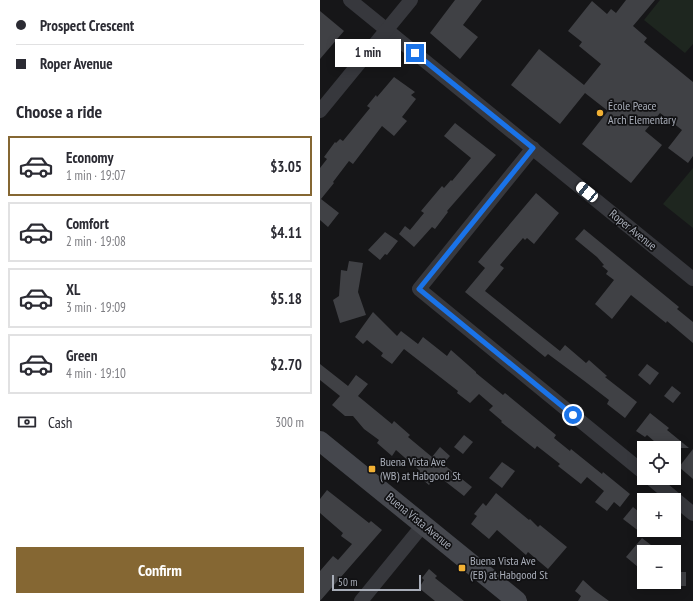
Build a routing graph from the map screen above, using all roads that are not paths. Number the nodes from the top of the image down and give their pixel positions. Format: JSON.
{"nodes":[{"id":1,"x":350,"y":0,"type":"edge"},
{"id":2,"x":410,"y":0,"type":"edge"},
{"id":3,"x":386,"y":30,"type":"junction"},
{"id":4,"x":320,"y":111,"type":"edge"},
{"id":5,"x":533,"y":148,"type":"junction"},
{"id":6,"x":693,"y":279,"type":"edge"},
{"id":7,"x":320,"y":441,"type":"edge"},
{"id":8,"x":637,"y":467,"type":"edge"},
{"id":9,"x":658,"y":485,"type":"edge"},
{"id":10,"x":693,"y":514,"type":"edge"},
{"id":11,"x":423,"y":525,"type":"junction"},
{"id":12,"x":361,"y":601,"type":"edge"},
{"id":13,"x":517,"y":601,"type":"edge"}],
"edges":[{"from":1,"to":3,"type":"street","name":"Roper Avenue"},
{"from":2,"to":3,"type":"street"},
{"from":3,"to":4,"type":"street"},
{"from":3,"to":5,"type":"street","name":"Roper Avenue"},
{"from":5,"to":6,"type":"street","name":"Roper Avenue"},
{"from":5,"to":8,"type":"street"},
{"from":7,"to":11,"type":"street","name":"Buena Vista Avenue"},
{"from":9,"to":10,"type":"street"},
{"from":11,"to":12,"type":"street"},
{"from":11,"to":13,"type":"street","name":"Buena Vista Avenue"}]}
